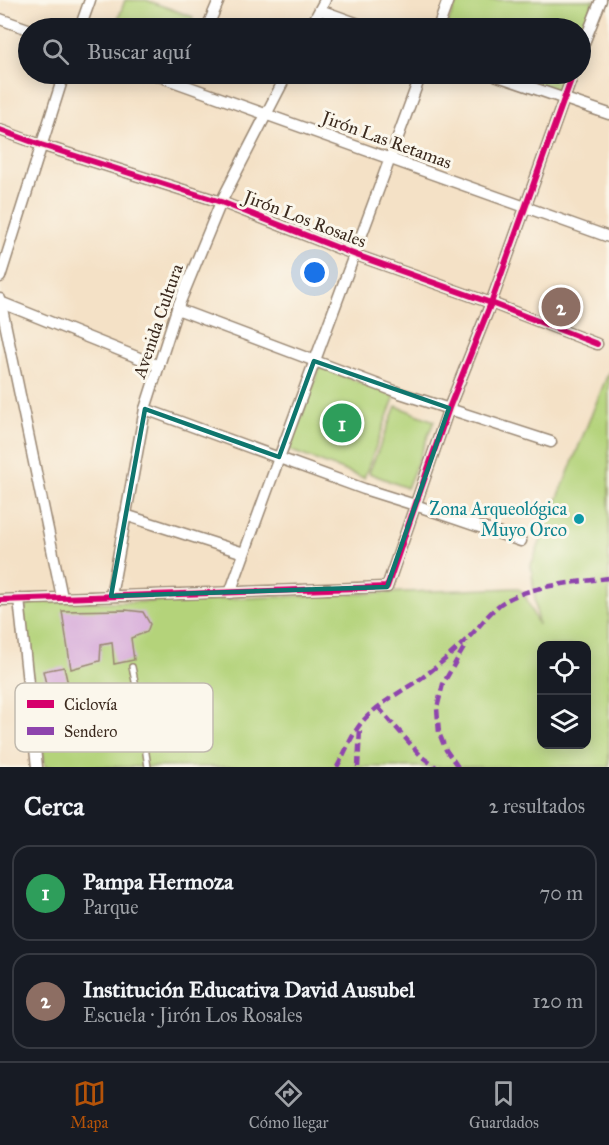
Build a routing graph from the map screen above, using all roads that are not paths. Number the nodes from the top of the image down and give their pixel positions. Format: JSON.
{"nodes":[{"id":1,"x":90,"y":0,"type":"edge"},
{"id":2,"x":219,"y":0,"type":"edge"},
{"id":3,"x":448,"y":0,"type":"edge"},
{"id":4,"x":601,"y":0,"type":"edge"},
{"id":5,"x":322,"y":5,"type":"edge"},
{"id":6,"x":84,"y":18,"type":"edge"},
{"id":7,"x":211,"y":18,"type":"edge"},
{"id":8,"x":349,"y":18,"type":"edge"},
{"id":9,"x":442,"y":18,"type":"edge"},
{"id":10,"x":0,"y":19,"type":"edge"},
{"id":11,"x":18,"y":25,"type":"edge"},
{"id":12,"x":591,"y":25,"type":"edge"},
{"id":13,"x":61,"y":84,"type":"edge"},
{"id":14,"x":196,"y":84,"type":"edge"},
{"id":15,"x":282,"y":84,"type":"edge"},
{"id":16,"x":417,"y":84,"type":"edge"},
{"id":17,"x":520,"y":84,"type":"edge"},
{"id":18,"x":569,"y":84,"type":"edge"},
{"id":19,"x":563,"y":99,"type":"junction"},
{"id":20,"x":266,"y":114,"type":"junction"},
{"id":21,"x":609,"y":114,"type":"edge"},
{"id":22,"x":0,"y":130,"type":"edge"},
{"id":23,"x":41,"y":145,"type":"junction"},
{"id":24,"x":390,"y":159,"type":"junction"},
{"id":25,"x":221,"y":202,"type":"junction"},
{"id":26,"x":524,"y":207,"type":"junction"},
{"id":27,"x":609,"y":237,"type":"edge"},
{"id":28,"x":356,"y":255,"type":"junction"},
{"id":29,"x":0,"y":277,"type":"edge"},
{"id":30,"x":0,"y":301,"type":"edge"},
{"id":31,"x":491,"y":303,"type":"junction"},
{"id":32,"x":177,"y":309,"type":"junction"},
{"id":33,"x":597,"y":344,"type":"dead end"},
{"id":34,"x":314,"y":361,"type":"junction"},
{"id":35,"x":159,"y":366,"type":"junction"},
{"id":36,"x":449,"y":408,"type":"junction"},
{"id":37,"x":145,"y":409,"type":"junction"},
{"id":38,"x":551,"y":442,"type":"dead end"},
{"id":39,"x":279,"y":457,"type":"junction"},
{"id":40,"x":415,"y":504,"type":"junction"},
{"id":41,"x":125,"y":515,"type":"junction"},
{"id":42,"x":521,"y":541,"type":"dead end"},
{"id":43,"x":244,"y":553,"type":"junction"},
{"id":44,"x":230,"y":593,"type":"junction"},
{"id":45,"x":111,"y":596,"type":"junction"},
{"id":46,"x":62,"y":597,"type":"junction"},
{"id":47,"x":19,"y":599,"type":"junction"},
{"id":48,"x":0,"y":600,"type":"edge"},
{"id":49,"x":132,"y":667,"type":"dead end"},
{"id":50,"x":28,"y":683,"type":"edge"},
{"id":51,"x":135,"y":683,"type":"edge"},
{"id":52,"x":36,"y":752,"type":"edge"},
{"id":53,"x":146,"y":752,"type":"edge"},
{"id":54,"x":38,"y":767,"type":"edge"},
{"id":55,"x":148,"y":767,"type":"edge"}],
"edges":[{"from":1,"to":6,"type":"street"},
{"from":2,"to":7,"type":"street"},
{"from":3,"to":9,"type":"street"},
{"from":4,"to":12,"type":"street"},
{"from":5,"to":8,"type":"street"},
{"from":10,"to":11,"type":"street"},
{"from":13,"to":23,"type":"street"},
{"from":14,"to":20,"type":"street","name":"Jirón Las Retamas"},
{"from":15,"to":20,"type":"street","name":"Avenida Cultura"},
{"from":16,"to":24,"type":"street"},
{"from":17,"to":19,"type":"street"},
{"from":18,"to":19,"type":"street"},
{"from":19,"to":21,"type":"street"},
{"from":19,"to":26,"type":"street"},
{"from":20,"to":24,"type":"street","name":"Jirón Las Retamas"},
{"from":20,"to":25,"type":"street","name":"Avenida Cultura"},
{"from":22,"to":23,"type":"street","name":"Jirón Los Rosales"},
{"from":23,"to":25,"type":"street","name":"Jirón Los Rosales"},
{"from":23,"to":29,"type":"street"},
{"from":24,"to":26,"type":"street","name":"Jirón Las Retamas"},
{"from":24,"to":28,"type":"street"},
{"from":25,"to":28,"type":"street","name":"Jirón Los Rosales"},
{"from":25,"to":32,"type":"street","name":"Avenida Cultura"},
{"from":26,"to":27,"type":"street","name":"Jirón Las Retamas"},
{"from":26,"to":31,"type":"street"},
{"from":28,"to":31,"type":"street","name":"Jirón Los Rosales"},
{"from":28,"to":34,"type":"street"},
{"from":30,"to":35,"type":"street"},
{"from":30,"to":46,"type":"street"},
{"from":31,"to":33,"type":"street","name":"Jirón Los Rosales"},
{"from":31,"to":36,"type":"street"},
{"from":32,"to":34,"type":"street"},
{"from":32,"to":35,"type":"street","name":"Avenida Cultura"},
{"from":34,"to":36,"type":"street"},
{"from":34,"to":39,"type":"street"},
{"from":35,"to":37,"type":"street","name":"Avenida Cultura"},
{"from":36,"to":38,"type":"street"},
{"from":36,"to":40,"type":"street"},
{"from":37,"to":39,"type":"street"},
{"from":37,"to":41,"type":"street","name":"Avenida Cultura"},
{"from":39,"to":40,"type":"street"},
{"from":39,"to":43,"type":"street"},
{"from":40,"to":42,"type":"street"},
{"from":40,"to":44,"type":"street"},
{"from":41,"to":43,"type":"street"},
{"from":41,"to":45,"type":"street","name":"Avenida Cultura"},
{"from":43,"to":44,"type":"street"},
{"from":44,"to":45,"type":"street"},
{"from":45,"to":46,"type":"street"},
{"from":46,"to":47,"type":"street"},
{"from":47,"to":48,"type":"street"},
{"from":47,"to":50,"type":"street"},
{"from":49,"to":51,"type":"lane"},
{"from":52,"to":54,"type":"street"},
{"from":53,"to":55,"type":"lane"}]}
